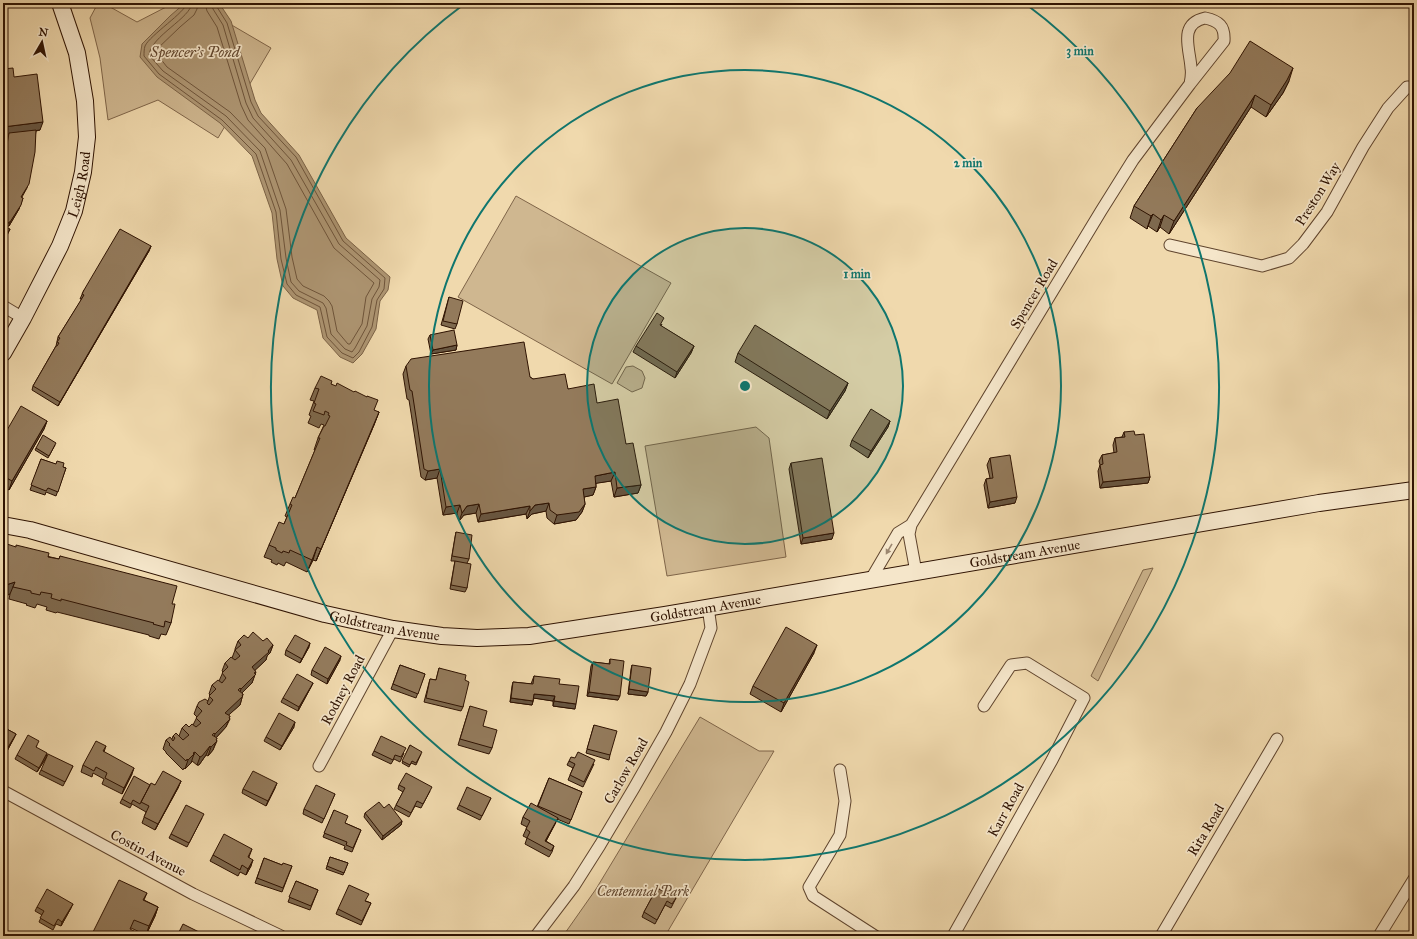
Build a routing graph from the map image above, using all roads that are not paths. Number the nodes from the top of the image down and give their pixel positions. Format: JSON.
{"nodes":[{"id":1,"x":60,"y":3,"type":"edge"},
{"id":2,"x":1190,"y":84,"type":"junction"},
{"id":3,"x":1414,"y":87,"type":"edge"},
{"id":4,"x":1170,"y":245,"type":"dead end"},
{"id":5,"x":3,"y":306,"type":"edge"},
{"id":6,"x":23,"y":318,"type":"junction"},
{"id":7,"x":3,"y":353,"type":"edge"},
{"id":8,"x":1414,"y":490,"type":"edge"},
{"id":9,"x":3,"y":525,"type":"edge"},
{"id":10,"x":911,"y":525,"type":"junction"},
{"id":11,"x":916,"y":572,"type":"junction"},
{"id":12,"x":871,"y":579,"type":"junction"},
{"id":13,"x":708,"y":608,"type":"junction"},
{"id":14,"x":393,"y":629,"type":"junction"},
{"id":15,"x":984,"y":706,"type":"dead end"},
{"id":16,"x":1277,"y":739,"type":"dead end"},
{"id":17,"x":319,"y":766,"type":"dead end"},
{"id":18,"x":840,"y":770,"type":"dead end"},
{"id":19,"x":3,"y":791,"type":"edge"},
{"id":20,"x":1414,"y":879,"type":"edge"},
{"id":21,"x":281,"y":936,"type":"edge"},
{"id":22,"x":536,"y":936,"type":"edge"},
{"id":23,"x":875,"y":936,"type":"edge"},
{"id":24,"x":953,"y":936,"type":"edge"},
{"id":25,"x":1161,"y":936,"type":"edge"},
{"id":26,"x":1379,"y":936,"type":"edge"}],
"edges":[{"from":1,"to":6,"type":"main road","name":"Leigh Road"},
{"from":2,"to":2,"type":"street","name":"Spencer Road"},
{"from":2,"to":10,"type":"street","name":"Spencer Road"},
{"from":3,"to":4,"type":"street","name":"Preston Way"},
{"from":5,"to":6,"type":"street"},
{"from":6,"to":7,"type":"main road","name":"Leigh Road"},
{"from":8,"to":11,"type":"main road","name":"Goldstream Avenue"},
{"from":9,"to":14,"type":"main road","name":"Goldstream Avenue"},
{"from":10,"to":11,"type":"street"},
{"from":10,"to":12,"type":"street","name":"Spencer Road","one_way":true},
{"from":11,"to":12,"type":"main road","name":"Goldstream Avenue"},
{"from":12,"to":13,"type":"main road","name":"Goldstream Avenue"},
{"from":13,"to":14,"type":"main road","name":"Goldstream Avenue"},
{"from":13,"to":22,"type":"street","name":"Carlow Road"},
{"from":14,"to":17,"type":"street","name":"Rodney Road"},
{"from":15,"to":24,"type":"street","name":"Karr Road"},
{"from":16,"to":25,"type":"street","name":"Rita Road"},
{"from":18,"to":23,"type":"street"},
{"from":19,"to":21,"type":"street","name":"Costin Avenue"},
{"from":20,"to":26,"type":"street"}]}
